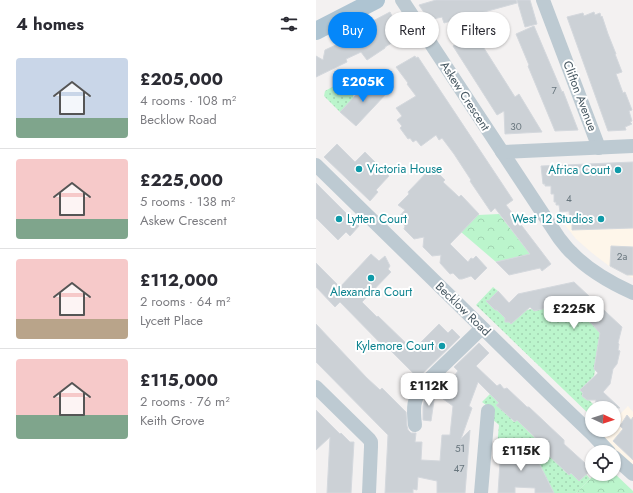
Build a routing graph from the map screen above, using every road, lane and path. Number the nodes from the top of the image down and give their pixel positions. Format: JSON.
{"nodes":[{"id":1,"x":376,"y":0,"type":"edge"},
{"id":2,"x":402,"y":0,"type":"edge"},
{"id":3,"x":543,"y":0,"type":"edge"},
{"id":4,"x":316,"y":31,"type":"edge"},
{"id":5,"x":633,"y":146,"type":"edge"},
{"id":6,"x":599,"y":148,"type":"junction"},
{"id":7,"x":502,"y":152,"type":"junction"},
{"id":8,"x":316,"y":166,"type":"edge"},
{"id":9,"x":633,"y":292,"type":"edge"},
{"id":10,"x":482,"y":328,"type":"junction"},
{"id":11,"x":316,"y":387,"type":"edge"},
{"id":12,"x":488,"y":411,"type":"dead end"},
{"id":13,"x":414,"y":425,"type":"dead end"},
{"id":14,"x":602,"y":445,"type":"edge"},
{"id":15,"x":621,"y":463,"type":"edge"},
{"id":16,"x":633,"y":474,"type":"edge"},
{"id":17,"x":369,"y":493,"type":"edge"},
{"id":18,"x":481,"y":493,"type":"edge"}],
"edges":[{"from":1,"to":4,"type":"main road"},
{"from":2,"to":7,"type":"street","name":"Askew Crescent"},
{"from":3,"to":6,"type":"street","name":"Clifton Avenue"},
{"from":5,"to":6,"type":"street"},
{"from":6,"to":7,"type":"street"},
{"from":7,"to":9,"type":"street","name":"Askew Crescent"},
{"from":8,"to":10,"type":"street","name":"Becklow Road"},
{"from":10,"to":13,"type":"street"},
{"from":10,"to":14,"type":"street","name":"Becklow Road"},
{"from":11,"to":17,"type":"street"},
{"from":12,"to":18,"type":"street"},
{"from":15,"to":16,"type":"street"}]}
